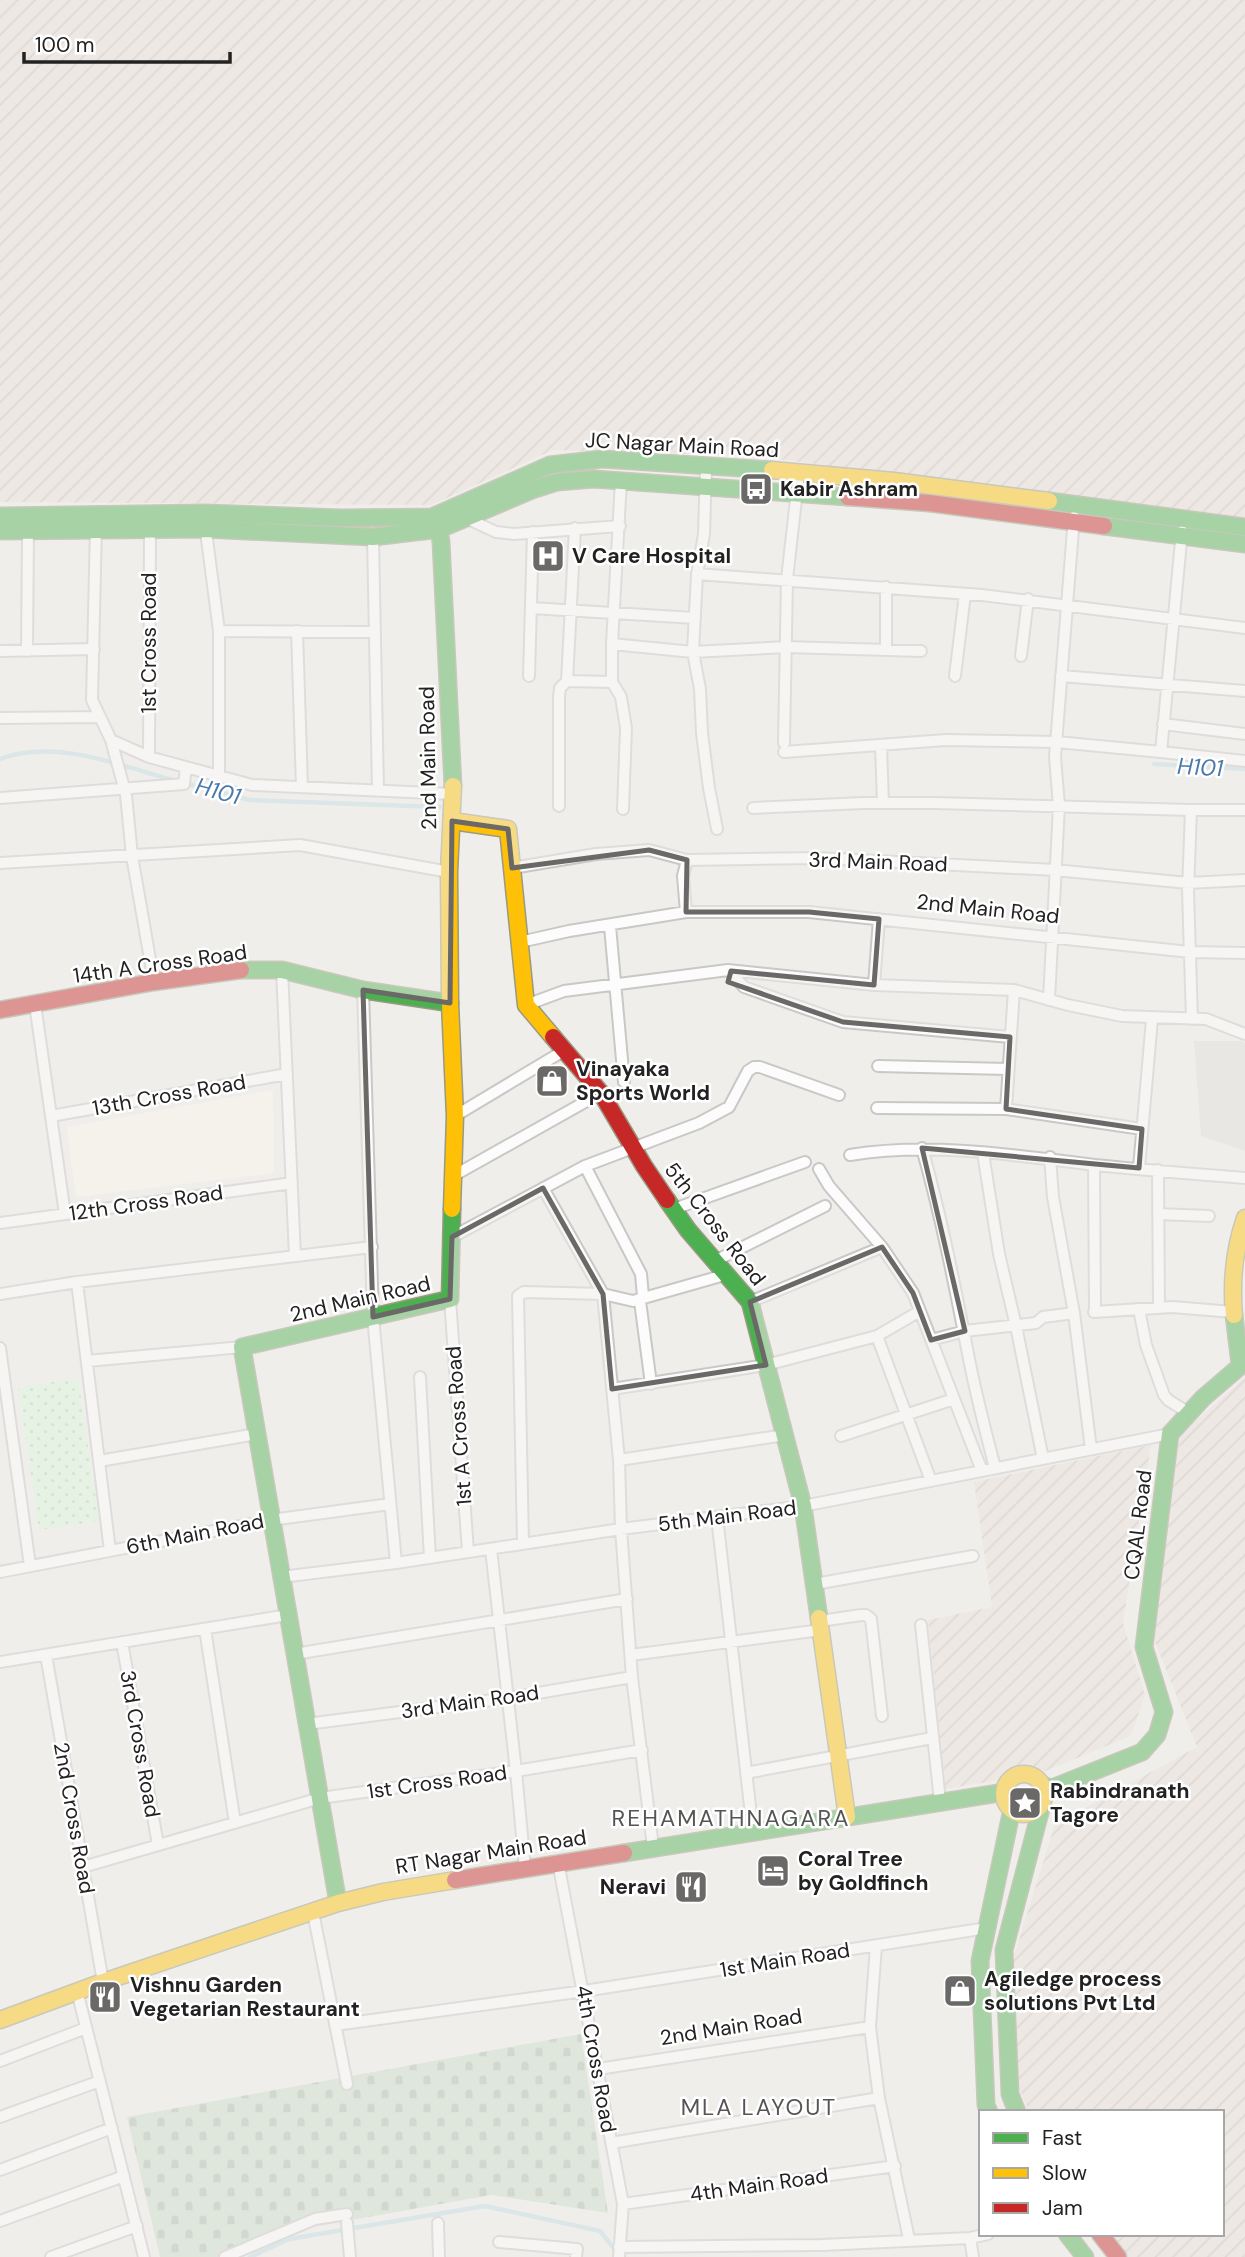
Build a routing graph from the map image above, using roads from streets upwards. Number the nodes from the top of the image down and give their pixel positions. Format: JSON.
{"nodes":[{"id":1,"x":706,"y":467,"type":"junction"},
{"id":2,"x":799,"y":473,"type":"junction"},
{"id":3,"x":621,"y":480,"type":"junction"},
{"id":4,"x":705,"y":486,"type":"junction"},
{"id":5,"x":797,"y":492,"type":"junction"},
{"id":6,"x":1075,"y":505,"type":"junction"},
{"id":7,"x":463,"y":512,"type":"junction"},
{"id":8,"x":0,"y":516,"type":"edge"},
{"id":9,"x":1183,"y":519,"type":"junction"},
{"id":10,"x":205,"y":521,"type":"junction"},
{"id":11,"x":97,"y":522,"type":"junction"},
{"id":12,"x":438,"y":522,"type":"junction"},
{"id":13,"x":1074,"y":523,"type":"junction"},
{"id":14,"x":620,"y":526,"type":"junction"},
{"id":15,"x":1245,"y":527,"type":"edge"},
{"id":16,"x":150,"y":528,"type":"junction"},
{"id":17,"x":575,"y":528,"type":"junction"},
{"id":18,"x":29,"y":530,"type":"junction"},
{"id":19,"x":0,"y":531,"type":"edge"},
{"id":20,"x":533,"y":532,"type":"junction"},
{"id":21,"x":1181,"y":536,"type":"junction"},
{"id":22,"x":373,"y":537,"type":"junction"},
{"id":23,"x":1245,"y":544,"type":"edge"},
{"id":24,"x":697,"y":573,"type":"junction"},
{"id":25,"x":788,"y":579,"type":"junction"},
{"id":26,"x":886,"y":587,"type":"junction"},
{"id":27,"x":965,"y":594,"type":"junction"},
{"id":28,"x":1028,"y":600,"type":"junction"},
{"id":29,"x":1066,"y":604,"type":"junction"},
{"id":30,"x":531,"y":608,"type":"junction"},
{"id":31,"x":571,"y":611,"type":"junction"},
{"id":32,"x":614,"y":613,"type":"junction"},
{"id":33,"x":1173,"y":617,"type":"junction"},
{"id":34,"x":695,"y":618,"type":"junction"},
{"id":35,"x":1245,"y":628,"type":"edge"},
{"id":36,"x":219,"y":631,"type":"junction"},
{"id":37,"x":297,"y":631,"type":"junction"},
{"id":38,"x":375,"y":632,"type":"junction"},
{"id":39,"x":612,"y":644,"type":"junction"},
{"id":40,"x":786,"y":647,"type":"junction"},
{"id":41,"x":94,"y":649,"type":"junction"},
{"id":42,"x":886,"y":650,"type":"junction"},
{"id":43,"x":0,"y":651,"type":"edge"},
{"id":44,"x":27,"y":651,"type":"junction"},
{"id":45,"x":920,"y":651,"type":"dead end"},
{"id":46,"x":693,"y":652,"type":"junction"},
{"id":47,"x":1021,"y":656,"type":"dead end"},
{"id":48,"x":529,"y":676,"type":"dead end"},
{"id":49,"x":955,"y":676,"type":"dead end"},
{"id":50,"x":1061,"y":676,"type":"junction"},
{"id":51,"x":567,"y":681,"type":"junction"},
{"id":52,"x":612,"y":682,"type":"junction"},
{"id":53,"x":1167,"y":684,"type":"junction"},
{"id":54,"x":1245,"y":691,"type":"edge"},
{"id":55,"x":100,"y":716,"type":"junction"},
{"id":56,"x":0,"y":718,"type":"edge"},
{"id":57,"x":1163,"y":724,"type":"junction"},
{"id":58,"x":1245,"y":734,"type":"edge"},
{"id":59,"x":111,"y":740,"type":"junction"},
{"id":60,"x":1057,"y":742,"type":"junction"},
{"id":61,"x":881,"y":746,"type":"junction"},
{"id":62,"x":1161,"y":751,"type":"junction"},
{"id":63,"x":149,"y":757,"type":"junction"},
{"id":64,"x":1245,"y":761,"type":"edge"},
{"id":65,"x":186,"y":767,"type":"junction"},
{"id":66,"x":219,"y":776,"type":"junction"},
{"id":67,"x":302,"y":787,"type":"junction"},
{"id":68,"x":124,"y":790,"type":"junction"},
{"id":69,"x":378,"y":790,"type":"junction"},
{"id":70,"x":453,"y":794,"type":"junction"},
{"id":71,"x":0,"y":798,"type":"edge"},
{"id":72,"x":883,"y":803,"type":"junction"},
{"id":73,"x":558,"y":806,"type":"dead end"},
{"id":74,"x":1059,"y":806,"type":"junction"},
{"id":75,"x":753,"y":808,"type":"dead end"},
{"id":76,"x":623,"y":809,"type":"dead end"},
{"id":77,"x":1191,"y":810,"type":"junction"},
{"id":78,"x":1245,"y":810,"type":"edge"},
{"id":79,"x":452,"y":821,"type":"junction"},
{"id":80,"x":717,"y":830,"type":"dead end"},
{"id":81,"x":132,"y":856,"type":"junction"},
{"id":82,"x":687,"y":860,"type":"junction"},
{"id":83,"x":0,"y":863,"type":"edge"},
{"id":84,"x":512,"y":868,"type":"junction"},
{"id":85,"x":1055,"y":870,"type":"junction"},
{"id":86,"x":449,"y":872,"type":"junction"},
{"id":87,"x":1245,"y":880,"type":"edge"},
{"id":88,"x":1188,"y":883,"type":"junction"},
{"id":89,"x":687,"y":912,"type":"junction"},
{"id":90,"x":879,"y":919,"type":"junction"},
{"id":91,"x":610,"y":926,"type":"junction"},
{"id":92,"x":1051,"y":936,"type":"junction"},
{"id":93,"x":520,"y":942,"type":"junction"},
{"id":94,"x":1190,"y":952,"type":"junction"},
{"id":95,"x":1245,"y":953,"type":"edge"},
{"id":96,"x":282,"y":970,"type":"junction"},
{"id":97,"x":728,"y":970,"type":"junction"},
{"id":98,"x":154,"y":982,"type":"junction"},
{"id":99,"x":615,"y":985,"type":"junction"},
{"id":100,"x":874,"y":985,"type":"junction"},
{"id":101,"x":363,"y":990,"type":"junction"},
{"id":102,"x":1014,"y":990,"type":"junction"},
{"id":103,"x":1049,"y":1000,"type":"junction"},
{"id":104,"x":450,"y":1003,"type":"junction"},
{"id":105,"x":36,"y":1004,"type":"junction"},
{"id":106,"x":526,"y":1005,"type":"junction"},
{"id":107,"x":0,"y":1010,"type":"edge"},
{"id":108,"x":1152,"y":1018,"type":"junction"},
{"id":109,"x":1192,"y":1019,"type":"junction"},
{"id":110,"x":1245,"y":1034,"type":"edge"},
{"id":111,"x":1010,"y":1037,"type":"junction"},
{"id":112,"x":565,"y":1050,"type":"junction"},
{"id":113,"x":878,"y":1066,"type":"dead end"},
{"id":114,"x":1008,"y":1069,"type":"junction"},
{"id":115,"x":287,"y":1074,"type":"junction"},
{"id":116,"x":624,"y":1082,"type":"dead end"},
{"id":117,"x":601,"y":1093,"type":"junction"},
{"id":118,"x":839,"y":1095,"type":"dead end"},
{"id":119,"x":877,"y":1108,"type":"dead end"},
{"id":120,"x":1006,"y":1109,"type":"junction"},
{"id":121,"x":51,"y":1116,"type":"junction"},
{"id":122,"x":455,"y":1116,"type":"junction"},
{"id":123,"x":1142,"y":1129,"type":"junction"},
{"id":124,"x":634,"y":1148,"type":"junction"},
{"id":125,"x":922,"y":1148,"type":"junction"},
{"id":126,"x":984,"y":1153,"type":"junction"},
{"id":127,"x":850,"y":1155,"type":"dead end"},
{"id":128,"x":1050,"y":1157,"type":"junction"},
{"id":129,"x":805,"y":1162,"type":"dead end"},
{"id":130,"x":1094,"y":1165,"type":"junction"},
{"id":131,"x":585,"y":1166,"type":"junction"},
{"id":132,"x":1139,"y":1168,"type":"junction"},
{"id":133,"x":820,"y":1169,"type":"dead end"},
{"id":134,"x":1158,"y":1170,"type":"junction"},
{"id":135,"x":453,"y":1176,"type":"junction"},
{"id":136,"x":1245,"y":1178,"type":"edge"},
{"id":137,"x":292,"y":1183,"type":"junction"},
{"id":138,"x":543,"y":1188,"type":"junction"},
{"id":139,"x":825,"y":1206,"type":"dead end"},
{"id":140,"x":674,"y":1209,"type":"junction"},
{"id":141,"x":65,"y":1214,"type":"junction"},
{"id":142,"x":1158,"y":1214,"type":"junction"},
{"id":143,"x":1209,"y":1216,"type":"dead end"},
{"id":144,"x":1245,"y":1218,"type":"edge"},
{"id":145,"x":0,"y":1223,"type":"edge"},
{"id":146,"x":452,"y":1237,"type":"junction"},
{"id":147,"x":372,"y":1247,"type":"junction"},
{"id":148,"x":882,"y":1247,"type":"junction"},
{"id":149,"x":295,"y":1256,"type":"junction"},
{"id":150,"x":715,"y":1261,"type":"junction"},
{"id":151,"x":727,"y":1274,"type":"junction"},
{"id":152,"x":77,"y":1282,"type":"junction"},
{"id":153,"x":0,"y":1294,"type":"edge"},
{"id":154,"x":603,"y":1294,"type":"junction"},
{"id":155,"x":450,"y":1299,"type":"junction"},
{"id":156,"x":640,"y":1301,"type":"junction"},
{"id":157,"x":750,"y":1302,"type":"junction"},
{"id":158,"x":1160,"y":1308,"type":"junction"},
{"id":159,"x":1139,"y":1309,"type":"junction"},
{"id":160,"x":920,"y":1311,"type":"junction"},
{"id":161,"x":1233,"y":1312,"type":"junction"},
{"id":162,"x":1074,"y":1313,"type":"junction"},
{"id":163,"x":373,"y":1317,"type":"junction"},
{"id":164,"x":1016,"y":1325,"type":"junction"},
{"id":165,"x":965,"y":1331,"type":"junction"},
{"id":166,"x":877,"y":1336,"type":"junction"},
{"id":167,"x":931,"y":1340,"type":"junction"},
{"id":168,"x":242,"y":1347,"type":"junction"},
{"id":169,"x":0,"y":1348,"type":"edge"},
{"id":170,"x":87,"y":1361,"type":"junction"},
{"id":171,"x":766,"y":1365,"type":"junction"},
{"id":172,"x":420,"y":1377,"type":"dead end"},
{"id":173,"x":651,"y":1384,"type":"junction"},
{"id":174,"x":612,"y":1389,"type":"junction"},
{"id":175,"x":954,"y":1399,"type":"junction"},
{"id":176,"x":1189,"y":1413,"type":"junction"},
{"id":177,"x":906,"y":1416,"type":"junction"},
{"id":178,"x":257,"y":1434,"type":"junction"},
{"id":179,"x":1170,"y":1434,"type":"junction"},
{"id":180,"x":785,"y":1435,"type":"junction"},
{"id":181,"x":841,"y":1436,"type":"dead end"},
{"id":182,"x":1091,"y":1449,"type":"junction"},
{"id":183,"x":1043,"y":1459,"type":"junction"},
{"id":184,"x":619,"y":1460,"type":"junction"},
{"id":185,"x":99,"y":1461,"type":"junction"},
{"id":186,"x":995,"y":1468,"type":"junction"},
{"id":187,"x":982,"y":1471,"type":"junction"},
{"id":188,"x":931,"y":1481,"type":"junction"},
{"id":189,"x":390,"y":1504,"type":"junction"},
{"id":190,"x":803,"y":1506,"type":"junction"},
{"id":191,"x":717,"y":1517,"type":"junction"},
{"id":192,"x":271,"y":1520,"type":"junction"},
{"id":193,"x":621,"y":1529,"type":"junction"},
{"id":194,"x":523,"y":1543,"type":"junction"},
{"id":195,"x":491,"y":1549,"type":"junction"},
{"id":196,"x":110,"y":1551,"type":"junction"},
{"id":197,"x":468,"y":1552,"type":"junction"},
{"id":198,"x":973,"y":1556,"type":"dead end"},
{"id":199,"x":430,"y":1558,"type":"junction"},
{"id":200,"x":396,"y":1563,"type":"junction"},
{"id":201,"x":30,"y":1566,"type":"junction"},
{"id":202,"x":0,"y":1572,"type":"edge"},
{"id":203,"x":281,"y":1577,"type":"junction"},
{"id":204,"x":815,"y":1584,"type":"junction"},
{"id":205,"x":627,"y":1599,"type":"junction"},
{"id":206,"x":288,"y":1615,"type":"junction"},
{"id":207,"x":499,"y":1621,"type":"junction"},
{"id":208,"x":821,"y":1625,"type":"junction"},
{"id":209,"x":921,"y":1625,"type":"dead end"},
{"id":210,"x":205,"y":1629,"type":"junction"},
{"id":211,"x":122,"y":1642,"type":"junction"},
{"id":212,"x":731,"y":1643,"type":"junction"},
{"id":213,"x":295,"y":1654,"type":"junction"},
{"id":214,"x":46,"y":1655,"type":"junction"},
{"id":215,"x":631,"y":1655,"type":"junction"},
{"id":216,"x":0,"y":1662,"type":"edge"},
{"id":217,"x":632,"y":1677,"type":"junction"},
{"id":218,"x":508,"y":1698,"type":"junction"},
{"id":219,"x":882,"y":1716,"type":"dead end"},
{"id":220,"x":307,"y":1724,"type":"junction"},
{"id":221,"x":932,"y":1738,"type":"junction"},
{"id":222,"x":642,"y":1750,"type":"junction"},
{"id":223,"x":839,"y":1756,"type":"junction"},
{"id":224,"x":516,"y":1771,"type":"junction"},
{"id":225,"x":746,"y":1773,"type":"junction"},
{"id":226,"x":1004,"y":1792,"type":"junction"},
{"id":227,"x":1043,"y":1793,"type":"junction"},
{"id":228,"x":320,"y":1798,"type":"junction"},
{"id":229,"x":940,"y":1801,"type":"junction"},
{"id":230,"x":1012,"y":1809,"type":"junction"},
{"id":231,"x":847,"y":1817,"type":"junction"},
{"id":232,"x":235,"y":1823,"type":"junction"},
{"id":233,"x":753,"y":1832,"type":"junction"},
{"id":234,"x":158,"y":1846,"type":"junction"},
{"id":235,"x":653,"y":1847,"type":"junction"},
{"id":236,"x":558,"y":1862,"type":"junction"},
{"id":237,"x":83,"y":1867,"type":"junction"},
{"id":238,"x":524,"y":1868,"type":"junction"},
{"id":239,"x":338,"y":1903,"type":"junction"},
{"id":240,"x":313,"y":1912,"type":"junction"},
{"id":241,"x":987,"y":1928,"type":"junction"},
{"id":242,"x":876,"y":1946,"type":"junction"},
{"id":243,"x":103,"y":1982,"type":"junction"},
{"id":244,"x":77,"y":1991,"type":"junction"},
{"id":245,"x":584,"y":1991,"type":"junction"},
{"id":246,"x":0,"y":2020,"type":"edge"},
{"id":247,"x":335,"y":2025,"type":"junction"},
{"id":248,"x":870,"y":2026,"type":"junction"},
{"id":249,"x":86,"y":2028,"type":"junction"},
{"id":250,"x":0,"y":2061,"type":"edge"},
{"id":251,"x":598,"y":2069,"type":"junction"},
{"id":252,"x":100,"y":2081,"type":"junction"},
{"id":253,"x":347,"y":2084,"type":"dead end"},
{"id":254,"x":879,"y":2098,"type":"junction"},
{"id":255,"x":988,"y":2110,"type":"edge"},
{"id":256,"x":1016,"y":2110,"type":"edge"},
{"id":257,"x":0,"y":2116,"type":"edge"},
{"id":258,"x":112,"y":2129,"type":"junction"},
{"id":259,"x":611,"y":2143,"type":"junction"},
{"id":260,"x":895,"y":2166,"type":"junction"},
{"id":261,"x":0,"y":2170,"type":"edge"},
{"id":262,"x":124,"y":2176,"type":"junction"},
{"id":263,"x":623,"y":2204,"type":"junction"},
{"id":264,"x":0,"y":2221,"type":"edge"},
{"id":265,"x":438,"y":2223,"type":"dead end"},
{"id":266,"x":136,"y":2226,"type":"junction"},
{"id":267,"x":979,"y":2236,"type":"edge"},
{"id":268,"x":1069,"y":2236,"type":"edge"},
{"id":269,"x":1102,"y":2236,"type":"edge"},
{"id":270,"x":970,"y":2238,"type":"junction"},
{"id":271,"x":909,"y":2239,"type":"junction"},
{"id":272,"x":499,"y":2242,"type":"dead end"},
{"id":273,"x":619,"y":2250,"type":"edge"},
{"id":274,"x":728,"y":2251,"type":"edge"},
{"id":275,"x":822,"y":2251,"type":"edge"},
{"id":276,"x":665,"y":2252,"type":"edge"},
{"id":277,"x":51,"y":2257,"type":"edge"},
{"id":278,"x":144,"y":2257,"type":"edge"},
{"id":279,"x":225,"y":2257,"type":"edge"},
{"id":280,"x":350,"y":2257,"type":"edge"},
{"id":281,"x":439,"y":2257,"type":"edge"},
{"id":282,"x":576,"y":2257,"type":"edge"},
{"id":283,"x":972,"y":2257,"type":"edge"},
{"id":284,"x":1085,"y":2257,"type":"edge"},
{"id":285,"x":1118,"y":2257,"type":"edge"}],
"edges":[{"from":1,"to":2,"type":"street","name":"JC Nagar Main Road"},
{"from":1,"to":4,"type":"street"},
{"from":1,"to":7,"type":"street","name":"JC Nagar Main Road"},
{"from":2,"to":5,"type":"street"},
{"from":2,"to":6,"type":"street","name":"JC Nagar Main Road"},
{"from":3,"to":4,"type":"street","name":"JC Nagar Main Road"},
{"from":3,"to":7,"type":"street","name":"JC Nagar Main Road"},
{"from":3,"to":14,"type":"street"},
{"from":4,"to":5,"type":"street","name":"JC Nagar Main Road"},
{"from":4,"to":24,"type":"street"},
{"from":5,"to":13,"type":"street","name":"JC Nagar Main Road"},
{"from":5,"to":25,"type":"street"},
{"from":6,"to":9,"type":"street","name":"JC Nagar Main Road"},
{"from":6,"to":13,"type":"street"},
{"from":7,"to":12,"type":"street","name":"JC Nagar Main Road"},
{"from":7,"to":20,"type":"street"},
{"from":8,"to":11,"type":"street","name":"JC Nagar Main Road"},
{"from":9,"to":15,"type":"street","name":"JC Nagar Main Road"},
{"from":9,"to":21,"type":"street"},
{"from":10,"to":11,"type":"street","name":"JC Nagar Main Road"},
{"from":10,"to":12,"type":"street","name":"JC Nagar Main Road"},
{"from":10,"to":16,"type":"street","name":"JC Nagar Main Road"},
{"from":10,"to":22,"type":"street","name":"JC Nagar Main Road"},
{"from":10,"to":36,"type":"street"},
{"from":11,"to":16,"type":"street","name":"JC Nagar Main Road"},
{"from":11,"to":18,"type":"street","name":"JC Nagar Main Road"},
{"from":11,"to":41,"type":"street"},
{"from":12,"to":22,"type":"street","name":"JC Nagar Main Road"},
{"from":12,"to":70,"type":"street","name":"2nd Main Road"},
{"from":13,"to":21,"type":"street","name":"JC Nagar Main Road"},
{"from":13,"to":29,"type":"street"},
{"from":14,"to":17,"type":"street"},
{"from":14,"to":32,"type":"street"},
{"from":16,"to":63,"type":"street","name":"1st Cross Road"},
{"from":17,"to":20,"type":"street"},
{"from":17,"to":31,"type":"street"},
{"from":18,"to":19,"type":"street","name":"JC Nagar Main Road"},
{"from":18,"to":44,"type":"street"},
{"from":20,"to":30,"type":"street"},
{"from":21,"to":23,"type":"street","name":"JC Nagar Main Road"},
{"from":21,"to":33,"type":"street"},
{"from":22,"to":38,"type":"street"},
{"from":24,"to":25,"type":"street"},
{"from":24,"to":34,"type":"street"},
{"from":25,"to":26,"type":"street"},
{"from":25,"to":40,"type":"street"},
{"from":26,"to":27,"type":"street"},
{"from":26,"to":42,"type":"street"},
{"from":27,"to":28,"type":"street"},
{"from":27,"to":49,"type":"street"},
{"from":28,"to":29,"type":"street"},
{"from":28,"to":47,"type":"street"},
{"from":29,"to":33,"type":"street"},
{"from":29,"to":50,"type":"street"},
{"from":30,"to":31,"type":"street"},
{"from":30,"to":48,"type":"street"},
{"from":31,"to":32,"type":"street"},
{"from":31,"to":51,"type":"street"},
{"from":32,"to":34,"type":"street"},
{"from":32,"to":39,"type":"street"},
{"from":33,"to":35,"type":"street"},
{"from":33,"to":53,"type":"street"},
{"from":34,"to":46,"type":"street"},
{"from":36,"to":37,"type":"street"},
{"from":36,"to":66,"type":"street"},
{"from":37,"to":38,"type":"street"},
{"from":37,"to":67,"type":"street"},
{"from":38,"to":69,"type":"street"},
{"from":39,"to":46,"type":"street"},
{"from":39,"to":52,"type":"street"},
{"from":40,"to":42,"type":"street"},
{"from":40,"to":46,"type":"street"},
{"from":40,"to":61,"type":"street"},
{"from":41,"to":44,"type":"street"},
{"from":41,"to":55,"type":"street"},
{"from":42,"to":45,"type":"street"},
{"from":43,"to":44,"type":"street"},
{"from":46,"to":80,"type":"street"},
{"from":50,"to":53,"type":"street"},
{"from":50,"to":60,"type":"street"},
{"from":51,"to":52,"type":"street"},
{"from":51,"to":73,"type":"street"},
{"from":52,"to":76,"type":"street"},
{"from":53,"to":54,"type":"street"},
{"from":53,"to":57,"type":"street"},
{"from":55,"to":56,"type":"street"},
{"from":55,"to":59,"type":"street"},
{"from":57,"to":58,"type":"street"},
{"from":57,"to":62,"type":"street"},
{"from":59,"to":63,"type":"street"},
{"from":59,"to":68,"type":"street"},
{"from":60,"to":61,"type":"street"},
{"from":60,"to":62,"type":"street"},
{"from":60,"to":74,"type":"street"},
{"from":61,"to":72,"type":"street"},
{"from":62,"to":64,"type":"street"},
{"from":63,"to":65,"type":"street"},
{"from":65,"to":66,"type":"street"},
{"from":65,"to":68,"type":"street"},
{"from":66,"to":67,"type":"street"},
{"from":67,"to":69,"type":"street"},
{"from":68,"to":71,"type":"street"},
{"from":68,"to":81,"type":"street"},
{"from":69,"to":70,"type":"street"},
{"from":70,"to":79,"type":"street","name":"2nd Main Road"},
{"from":72,"to":74,"type":"street"},
{"from":72,"to":75,"type":"street"},
{"from":74,"to":77,"type":"street"},
{"from":74,"to":85,"type":"street"},
{"from":77,"to":78,"type":"street"},
{"from":77,"to":88,"type":"street"},
{"from":79,"to":84,"type":"street"},
{"from":79,"to":86,"type":"street","name":"2nd Main Road"},
{"from":81,"to":83,"type":"street"},
{"from":81,"to":86,"type":"street"},
{"from":81,"to":98,"type":"street"},
{"from":82,"to":84,"type":"street","name":"3rd Main Road"},
{"from":82,"to":85,"type":"street","name":"3rd Main Road"},
{"from":82,"to":89,"type":"street"},
{"from":84,"to":93,"type":"street"},
{"from":85,"to":88,"type":"street","name":"3rd Main Road"},
{"from":85,"to":92,"type":"street"},
{"from":86,"to":104,"type":"street","name":"2nd Main Road"},
{"from":87,"to":88,"type":"street","name":"3rd Main Road"},
{"from":88,"to":94,"type":"street"},
{"from":89,"to":90,"type":"street","name":"2nd Main Road"},
{"from":89,"to":91,"type":"street","name":"2nd Main Road"},
{"from":90,"to":92,"type":"street","name":"2nd Main Road"},
{"from":90,"to":100,"type":"street"},
{"from":91,"to":93,"type":"street","name":"2nd Main Road"},
{"from":91,"to":99,"type":"street"},
{"from":92,"to":94,"type":"street","name":"2nd Main Road"},
{"from":92,"to":103,"type":"street"},
{"from":93,"to":106,"type":"street"},
{"from":94,"to":95,"type":"street","name":"2nd Main Road"},
{"from":94,"to":109,"type":"street"},
{"from":96,"to":98,"type":"street","name":"14th A Cross Road"},
{"from":96,"to":101,"type":"street","name":"14th A Cross Road"},
{"from":96,"to":115,"type":"street"},
{"from":97,"to":99,"type":"street"},
{"from":97,"to":100,"type":"street"},
{"from":97,"to":111,"type":"street"},
{"from":98,"to":105,"type":"street","name":"14th A Cross Road"},
{"from":99,"to":106,"type":"street"},
{"from":99,"to":116,"type":"street"},
{"from":100,"to":102,"type":"street"},
{"from":101,"to":104,"type":"street","name":"14th A Cross Road"},
{"from":101,"to":147,"type":"street"},
{"from":102,"to":103,"type":"street"},
{"from":102,"to":111,"type":"street"},
{"from":103,"to":108,"type":"street"},
{"from":104,"to":122,"type":"street","name":"2nd Main Road"},
{"from":105,"to":107,"type":"street","name":"14th A Cross Road"},
{"from":105,"to":121,"type":"street"},
{"from":106,"to":112,"type":"street","name":"5th Cross Road"},
{"from":108,"to":109,"type":"street"},
{"from":108,"to":123,"type":"street"},
{"from":109,"to":110,"type":"street"},
{"from":111,"to":114,"type":"street"},
{"from":112,"to":117,"type":"street","name":"5th Cross Road"},
{"from":112,"to":122,"type":"street"},
{"from":113,"to":114,"type":"street"},
{"from":114,"to":120,"type":"street"},
{"from":115,"to":121,"type":"street","name":"13th Cross Road"},
{"from":115,"to":137,"type":"street"},
{"from":117,"to":124,"type":"street","name":"5th Cross Road"},
{"from":117,"to":135,"type":"street"},
{"from":118,"to":124,"type":"street"},
{"from":119,"to":120,"type":"street"},
{"from":120,"to":123,"type":"street"},
{"from":121,"to":141,"type":"street"},
{"from":122,"to":135,"type":"street","name":"2nd Main Road"},
{"from":123,"to":132,"type":"street"},
{"from":124,"to":131,"type":"street"},
{"from":124,"to":140,"type":"street","name":"5th Cross Road"},
{"from":125,"to":126,"type":"street"},
{"from":125,"to":127,"type":"street"},
{"from":125,"to":165,"type":"street"},
{"from":126,"to":128,"type":"street"},
{"from":126,"to":164,"type":"street"},
{"from":128,"to":130,"type":"street"},
{"from":128,"to":162,"type":"street"},
{"from":129,"to":140,"type":"street"},
{"from":130,"to":132,"type":"street"},
{"from":130,"to":159,"type":"street"},
{"from":131,"to":138,"type":"street"},
{"from":131,"to":156,"type":"street"},
{"from":132,"to":134,"type":"street"},
{"from":133,"to":148,"type":"street"},
{"from":134,"to":136,"type":"street"},
{"from":134,"to":142,"type":"street"},
{"from":135,"to":146,"type":"street","name":"2nd Main Road"},
{"from":137,"to":141,"type":"street","name":"12th Cross Road"},
{"from":137,"to":149,"type":"street"},
{"from":138,"to":146,"type":"street"},
{"from":138,"to":154,"type":"street"},
{"from":139,"to":150,"type":"street"},
{"from":140,"to":150,"type":"street","name":"5th Cross Road"},
{"from":141,"to":145,"type":"street","name":"12th Cross Road"},
{"from":142,"to":143,"type":"street"},
{"from":142,"to":158,"type":"street"},
{"from":144,"to":161,"type":"street"},
{"from":146,"to":155,"type":"street","name":"2nd Main Road"},
{"from":147,"to":149,"type":"street"},
{"from":147,"to":163,"type":"street"},
{"from":148,"to":157,"type":"street"},
{"from":148,"to":160,"type":"street"},
{"from":149,"to":152,"type":"street"},
{"from":150,"to":151,"type":"street","name":"5th Cross Road"},
{"from":151,"to":156,"type":"street"},
{"from":151,"to":157,"type":"street","name":"5th Cross Road"},
{"from":152,"to":153,"type":"street"},
{"from":152,"to":170,"type":"street"},
{"from":154,"to":156,"type":"street"},
{"from":154,"to":174,"type":"street"},
{"from":154,"to":194,"type":"street"},
{"from":155,"to":163,"type":"street","name":"2nd Main Road"},
{"from":155,"to":197,"type":"street","name":"1st A Cross Road"},
{"from":156,"to":173,"type":"street"},
{"from":157,"to":171,"type":"street","name":"5th Cross Road"},
{"from":158,"to":159,"type":"street"},
{"from":158,"to":161,"type":"street"},
{"from":159,"to":176,"type":"street"},
{"from":160,"to":166,"type":"street"},
{"from":160,"to":167,"type":"street"},
{"from":161,"to":176,"type":"street"},
{"from":162,"to":164,"type":"street"},
{"from":162,"to":182,"type":"street"},
{"from":163,"to":168,"type":"street","name":"2nd Main Road"},
{"from":163,"to":189,"type":"street"},
{"from":164,"to":165,"type":"street"},
{"from":164,"to":183,"type":"street"},
{"from":165,"to":167,"type":"street"},
{"from":165,"to":186,"type":"street"},
{"from":166,"to":171,"type":"street"},
{"from":166,"to":177,"type":"street"},
{"from":167,"to":175,"type":"street"},
{"from":168,"to":170,"type":"street"},
{"from":168,"to":178,"type":"street"},
{"from":169,"to":201,"type":"street"},
{"from":170,"to":185,"type":"street"},
{"from":171,"to":173,"type":"street"},
{"from":171,"to":180,"type":"street","name":"5th Cross Road"},
{"from":172,"to":199,"type":"street"},
{"from":173,"to":174,"type":"street"},
{"from":174,"to":184,"type":"street"},
{"from":175,"to":177,"type":"street"},
{"from":175,"to":187,"type":"street"},
{"from":176,"to":179,"type":"street"},
{"from":177,"to":181,"type":"street"},
{"from":177,"to":188,"type":"street"},
{"from":178,"to":185,"type":"street"},
{"from":178,"to":192,"type":"street"},
{"from":179,"to":182,"type":"street","name":"5th Main Road"},
{"from":179,"to":227,"type":"street","name":"CQAL Road"},
{"from":180,"to":184,"type":"street"},
{"from":180,"to":190,"type":"street","name":"5th Cross Road"},
{"from":182,"to":183,"type":"street","name":"5th Main Road"},
{"from":183,"to":186,"type":"street","name":"5th Main Road"},
{"from":184,"to":193,"type":"street"},
{"from":185,"to":196,"type":"street"},
{"from":186,"to":187,"type":"street","name":"5th Main Road"},
{"from":187,"to":188,"type":"street","name":"5th Main Road"},
{"from":188,"to":190,"type":"street","name":"5th Main Road"},
{"from":189,"to":192,"type":"street","name":"6th Main Road"},
{"from":189,"to":200,"type":"street"},
{"from":190,"to":191,"type":"street","name":"5th Main Road"},
{"from":190,"to":204,"type":"street","name":"5th Cross Road"},
{"from":191,"to":193,"type":"street","name":"5th Main Road"},
{"from":191,"to":212,"type":"street"},
{"from":192,"to":196,"type":"street","name":"6th Main Road"},
{"from":192,"to":203,"type":"street"},
{"from":193,"to":194,"type":"street","name":"5th Main Road"},
{"from":193,"to":205,"type":"street"},
{"from":194,"to":195,"type":"street","name":"5th Main Road"},
{"from":195,"to":197,"type":"street","name":"5th Main Road"},
{"from":195,"to":207,"type":"street"},
{"from":196,"to":201,"type":"street","name":"6th Main Road"},
{"from":197,"to":199,"type":"street","name":"5th Main Road"},
{"from":198,"to":204,"type":"street"},
{"from":199,"to":200,"type":"street","name":"5th Main Road"},
{"from":200,"to":203,"type":"street","name":"5th Main Road"},
{"from":201,"to":202,"type":"street","name":"6th Main Road"},
{"from":203,"to":206,"type":"street"},
{"from":204,"to":208,"type":"street","name":"5th Cross Road"},
{"from":205,"to":207,"type":"street"},
{"from":205,"to":215,"type":"street"},
{"from":206,"to":210,"type":"street"},
{"from":206,"to":213,"type":"street"},
{"from":207,"to":213,"type":"street"},
{"from":207,"to":218,"type":"street"},
{"from":208,"to":212,"type":"street"},
{"from":208,"to":219,"type":"street"},
{"from":208,"to":223,"type":"street","name":"5th Cross Road"},
{"from":209,"to":221,"type":"street"},
{"from":210,"to":211,"type":"street"},
{"from":210,"to":232,"type":"street"},
{"from":211,"to":214,"type":"street"},
{"from":211,"to":234,"type":"street","name":"3rd Cross Road"},
{"from":212,"to":215,"type":"street"},
{"from":212,"to":225,"type":"street"},
{"from":213,"to":220,"type":"street"},
{"from":214,"to":216,"type":"street"},
{"from":214,"to":237,"type":"street","name":"2nd Cross Road"},
{"from":215,"to":217,"type":"street"},
{"from":217,"to":218,"type":"street","name":"3rd Main Road"},
{"from":217,"to":222,"type":"street"},
{"from":218,"to":220,"type":"street","name":"3rd Main Road"},
{"from":218,"to":224,"type":"street"},
{"from":220,"to":228,"type":"street"},
{"from":221,"to":223,"type":"street"},
{"from":221,"to":229,"type":"street"},
{"from":222,"to":224,"type":"street","name":"1st Cross Road"},
{"from":222,"to":235,"type":"street"},
{"from":223,"to":225,"type":"street"},
{"from":223,"to":231,"type":"street","name":"5th Cross Road"},
{"from":224,"to":228,"type":"street","name":"1st Cross Road"},
{"from":224,"to":238,"type":"street"},
{"from":225,"to":233,"type":"street"},
{"from":226,"to":227,"type":"street"},
{"from":226,"to":229,"type":"street","name":"RT Nagar Main Road"},
{"from":226,"to":230,"type":"street"},
{"from":227,"to":230,"type":"street"},
{"from":227,"to":256,"type":"street"},
{"from":228,"to":232,"type":"street","name":"1st Cross Road"},
{"from":228,"to":239,"type":"street"},
{"from":229,"to":231,"type":"street","name":"RT Nagar Main Road"},
{"from":230,"to":241,"type":"street"},
{"from":231,"to":233,"type":"street","name":"RT Nagar Main Road"},
{"from":232,"to":234,"type":"street","name":"1st Cross Road"},
{"from":233,"to":235,"type":"street","name":"RT Nagar Main Road"},
{"from":234,"to":237,"type":"street","name":"1st Cross Road"},
{"from":235,"to":236,"type":"street","name":"RT Nagar Main Road"},
{"from":236,"to":238,"type":"street","name":"RT Nagar Main Road"},
{"from":236,"to":245,"type":"street","name":"4th Cross Road"},
{"from":237,"to":243,"type":"street","name":"2nd Cross Road"},
{"from":238,"to":239,"type":"street","name":"RT Nagar Main Road"},
{"from":239,"to":240,"type":"street","name":"RT Nagar Main Road"},
{"from":240,"to":243,"type":"street","name":"RT Nagar Main Road"},
{"from":240,"to":247,"type":"street"},
{"from":241,"to":242,"type":"street","name":"1st Main Road"},
{"from":241,"to":255,"type":"street"},
{"from":242,"to":245,"type":"street","name":"1st Main Road"},
{"from":242,"to":248,"type":"street"},
{"from":243,"to":244,"type":"street","name":"RT Nagar Main Road"},
{"from":244,"to":246,"type":"street","name":"RT Nagar Main Road"},
{"from":244,"to":249,"type":"street"},
{"from":245,"to":247,"type":"street","name":"1st Main Road"},
{"from":245,"to":251,"type":"street","name":"4th Cross Road"},
{"from":247,"to":253,"type":"street"},
{"from":248,"to":251,"type":"street","name":"2nd Main Road"},
{"from":248,"to":254,"type":"street"},
{"from":249,"to":250,"type":"street"},
{"from":249,"to":252,"type":"street"},
{"from":251,"to":259,"type":"street","name":"4th Cross Road"},
{"from":252,"to":257,"type":"street"},
{"from":252,"to":258,"type":"street"},
{"from":254,"to":259,"type":"street"},
{"from":254,"to":260,"type":"street"},
{"from":258,"to":261,"type":"street"},
{"from":258,"to":262,"type":"street"},
{"from":259,"to":263,"type":"street","name":"4th Cross Road"},
{"from":260,"to":263,"type":"street","name":"4th Main Road"},
{"from":260,"to":271,"type":"street"},
{"from":262,"to":264,"type":"street"},
{"from":262,"to":266,"type":"street"},
{"from":263,"to":273,"type":"street","name":"4th Cross Road"},
{"from":265,"to":281,"type":"street"},
{"from":266,"to":277,"type":"street"},
{"from":266,"to":278,"type":"street"},
{"from":267,"to":270,"type":"street"},
{"from":268,"to":284,"type":"street"},
{"from":269,"to":285,"type":"street"},
{"from":270,"to":271,"type":"street"},
{"from":270,"to":283,"type":"street"},
{"from":271,"to":275,"type":"street"},
{"from":272,"to":282,"type":"street"},
{"from":273,"to":276,"type":"street"},
{"from":274,"to":275,"type":"street"},
{"from":274,"to":276,"type":"street"},
{"from":279,"to":280,"type":"street"}]}
